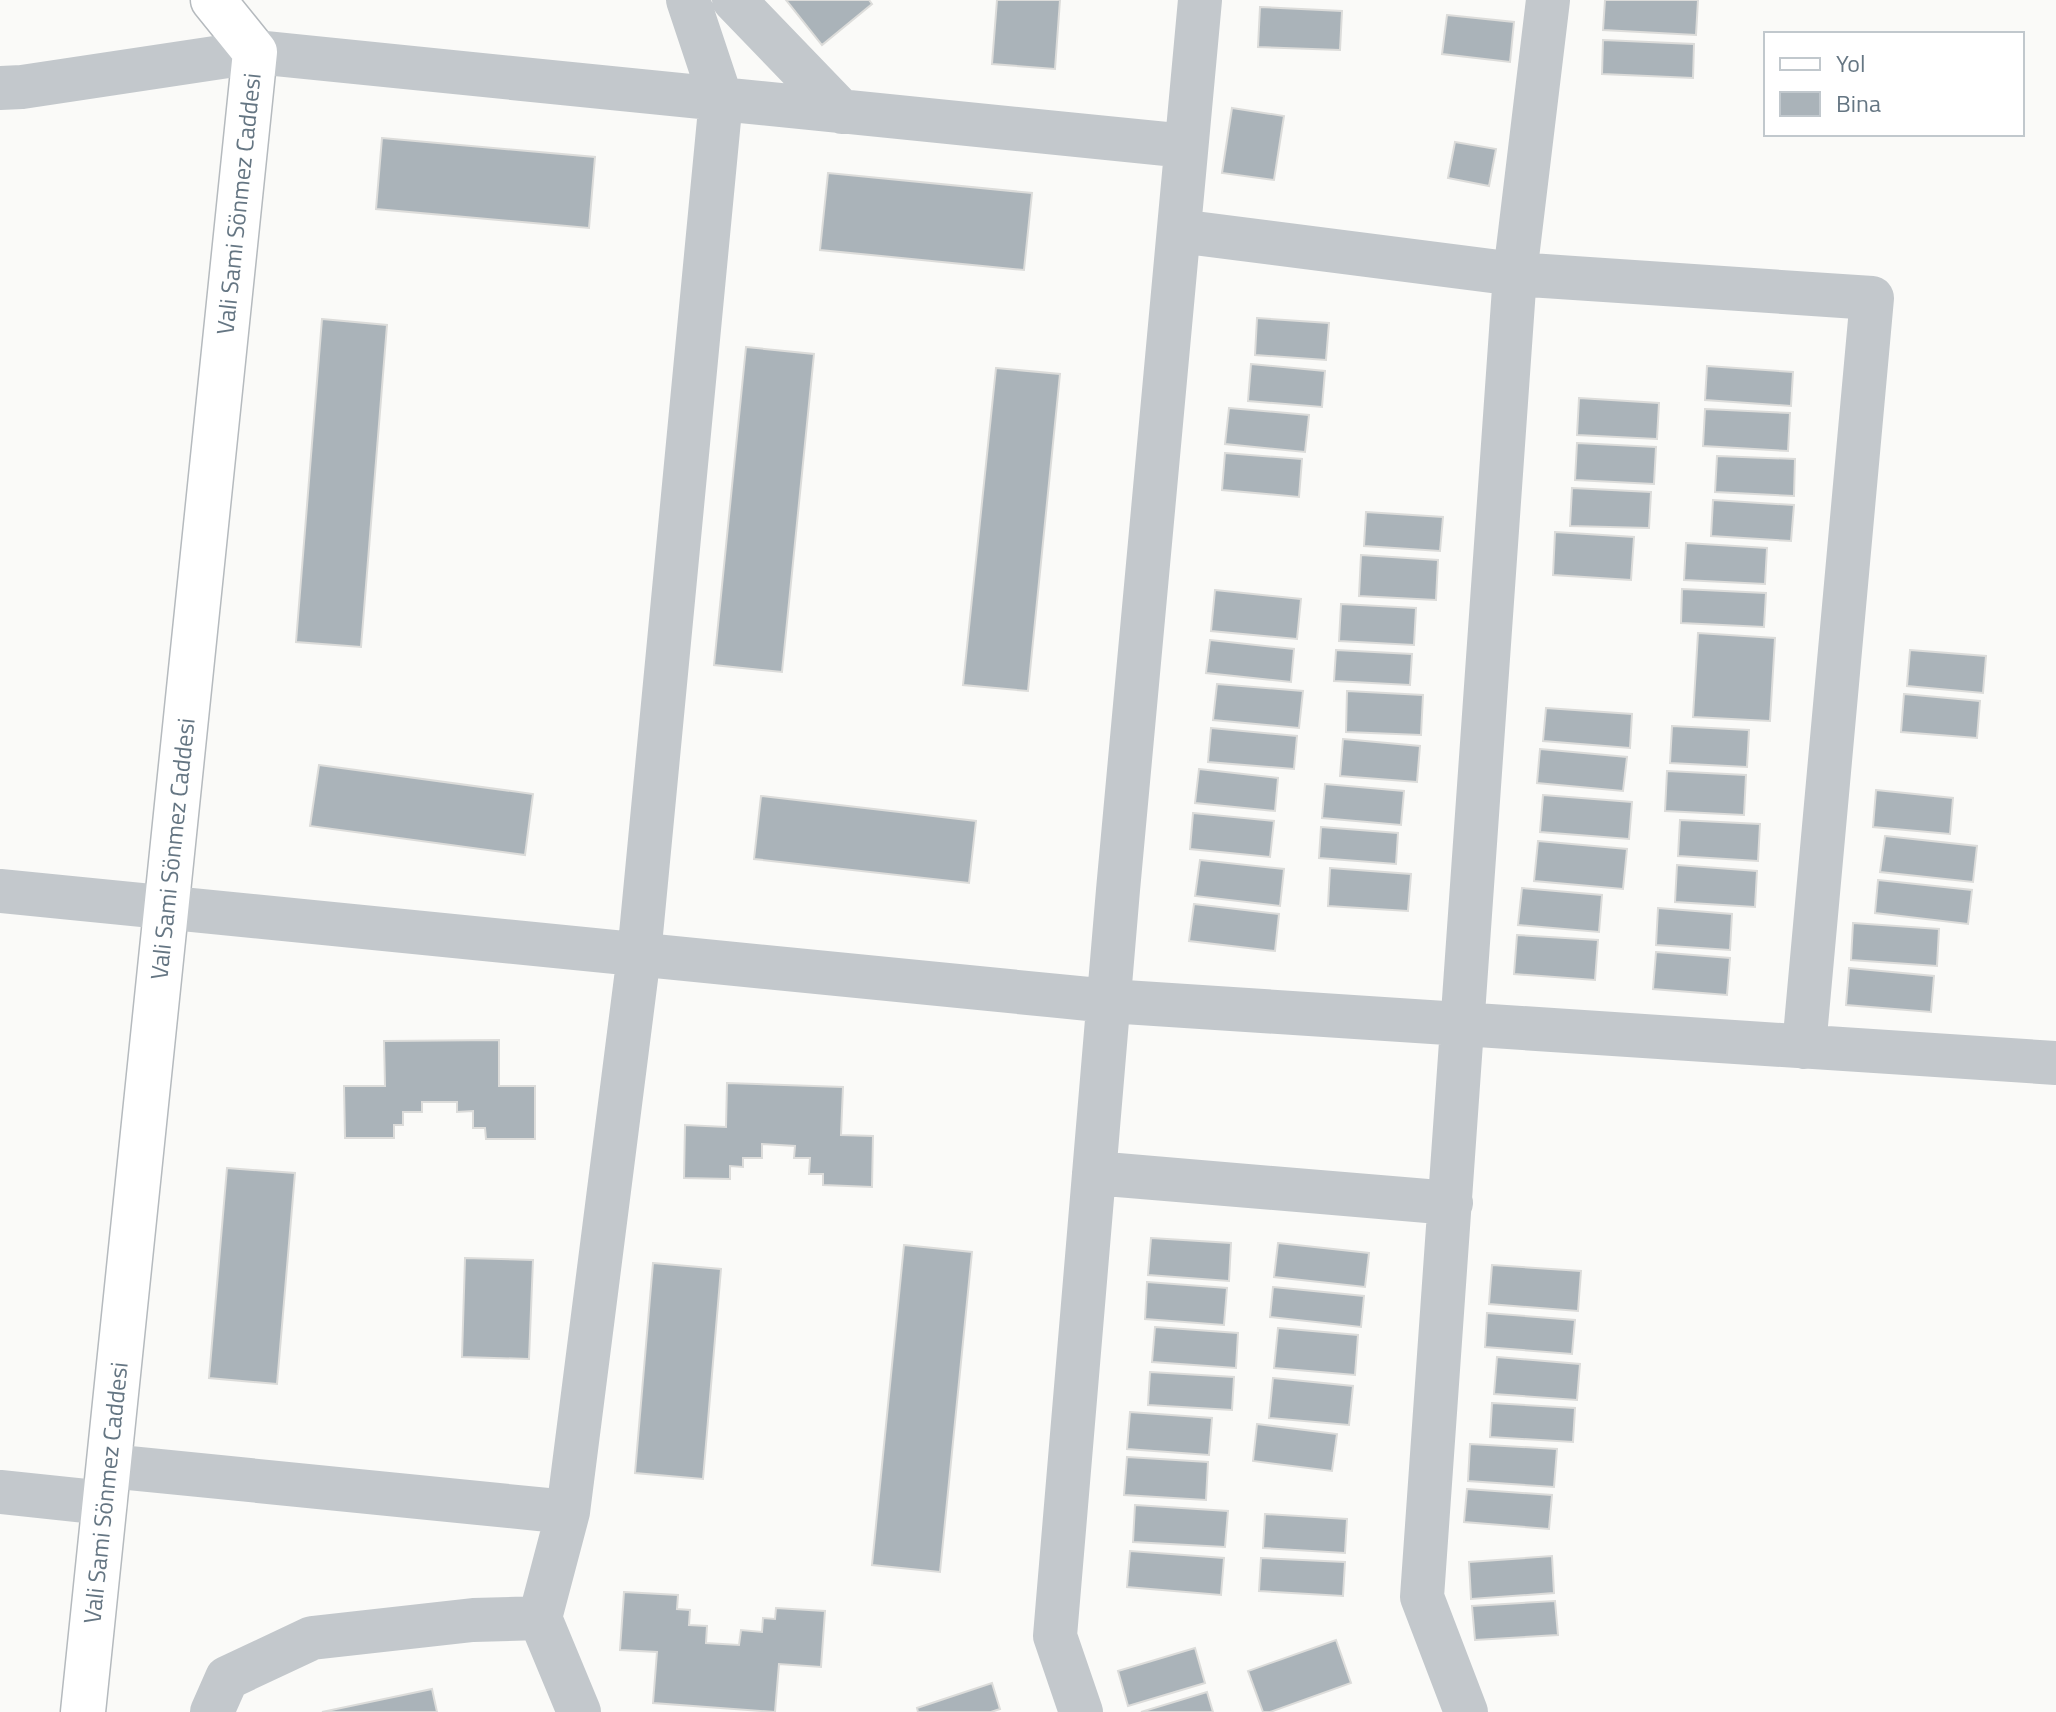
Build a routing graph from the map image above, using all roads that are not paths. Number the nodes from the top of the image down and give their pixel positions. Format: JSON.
{"nodes":[{"id":1,"x":213,"y":0,"type":"edge"},
{"id":2,"x":688,"y":0,"type":"edge"},
{"id":3,"x":734,"y":0,"type":"edge"},
{"id":4,"x":1200,"y":0,"type":"edge"},
{"id":5,"x":1548,"y":0,"type":"edge"},
{"id":6,"x":255,"y":52,"type":"junction"},
{"id":7,"x":0,"y":88,"type":"edge"},
{"id":8,"x":721,"y":99,"type":"junction"},
{"id":9,"x":842,"y":112,"type":"junction"},
{"id":10,"x":1186,"y":146,"type":"junction"},
{"id":11,"x":1179,"y":231,"type":"junction"},
{"id":12,"x":1515,"y":274,"type":"junction"},
{"id":13,"x":0,"y":891,"type":"edge"},
{"id":14,"x":166,"y":909,"type":"junction"},
{"id":15,"x":639,"y":955,"type":"junction"},
{"id":16,"x":1109,"y":1001,"type":"junction"},
{"id":17,"x":1464,"y":1025,"type":"junction"},
{"id":18,"x":1804,"y":1047,"type":"junction"},
{"id":19,"x":2056,"y":1063,"type":"edge"},
{"id":20,"x":1094,"y":1173,"type":"junction"},
{"id":21,"x":1451,"y":1203,"type":"junction"},
{"id":22,"x":107,"y":1484,"type":"junction"},
{"id":23,"x":0,"y":1492,"type":"edge"},
{"id":24,"x":568,"y":1512,"type":"junction"},
{"id":25,"x":540,"y":1618,"type":"junction"},
{"id":26,"x":83,"y":1712,"type":"edge"},
{"id":27,"x":212,"y":1712,"type":"edge"},
{"id":28,"x":579,"y":1712,"type":"edge"},
{"id":29,"x":1081,"y":1712,"type":"edge"},
{"id":30,"x":1466,"y":1712,"type":"edge"}],
"edges":[{"from":1,"to":6,"type":"main road","name":"Vali Sami Sönmez Caddesi"},
{"from":2,"to":8,"type":"street"},
{"from":3,"to":9,"type":"street"},
{"from":4,"to":10,"type":"street"},
{"from":5,"to":12,"type":"street"},
{"from":6,"to":7,"type":"street"},
{"from":6,"to":8,"type":"street"},
{"from":6,"to":14,"type":"main road","name":"Vali Sami Sönmez Caddesi"},
{"from":8,"to":9,"type":"street"},
{"from":8,"to":15,"type":"street"},
{"from":9,"to":10,"type":"street"},
{"from":10,"to":11,"type":"street"},
{"from":11,"to":12,"type":"street"},
{"from":11,"to":16,"type":"street"},
{"from":12,"to":17,"type":"street"},
{"from":12,"to":18,"type":"street"},
{"from":13,"to":14,"type":"street"},
{"from":14,"to":15,"type":"street"},
{"from":14,"to":22,"type":"main road","name":"Vali Sami Sönmez Caddesi"},
{"from":15,"to":16,"type":"street"},
{"from":15,"to":24,"type":"street"},
{"from":16,"to":17,"type":"street"},
{"from":16,"to":20,"type":"street"},
{"from":17,"to":18,"type":"street"},
{"from":17,"to":21,"type":"street"},
{"from":18,"to":19,"type":"street"},
{"from":20,"to":21,"type":"street"},
{"from":20,"to":29,"type":"street"},
{"from":21,"to":30,"type":"street"},
{"from":22,"to":23,"type":"street"},
{"from":22,"to":24,"type":"street"},
{"from":22,"to":26,"type":"main road","name":"Vali Sami Sönmez Caddesi"},
{"from":24,"to":25,"type":"street"},
{"from":25,"to":27,"type":"street"},
{"from":25,"to":28,"type":"street"}]}
